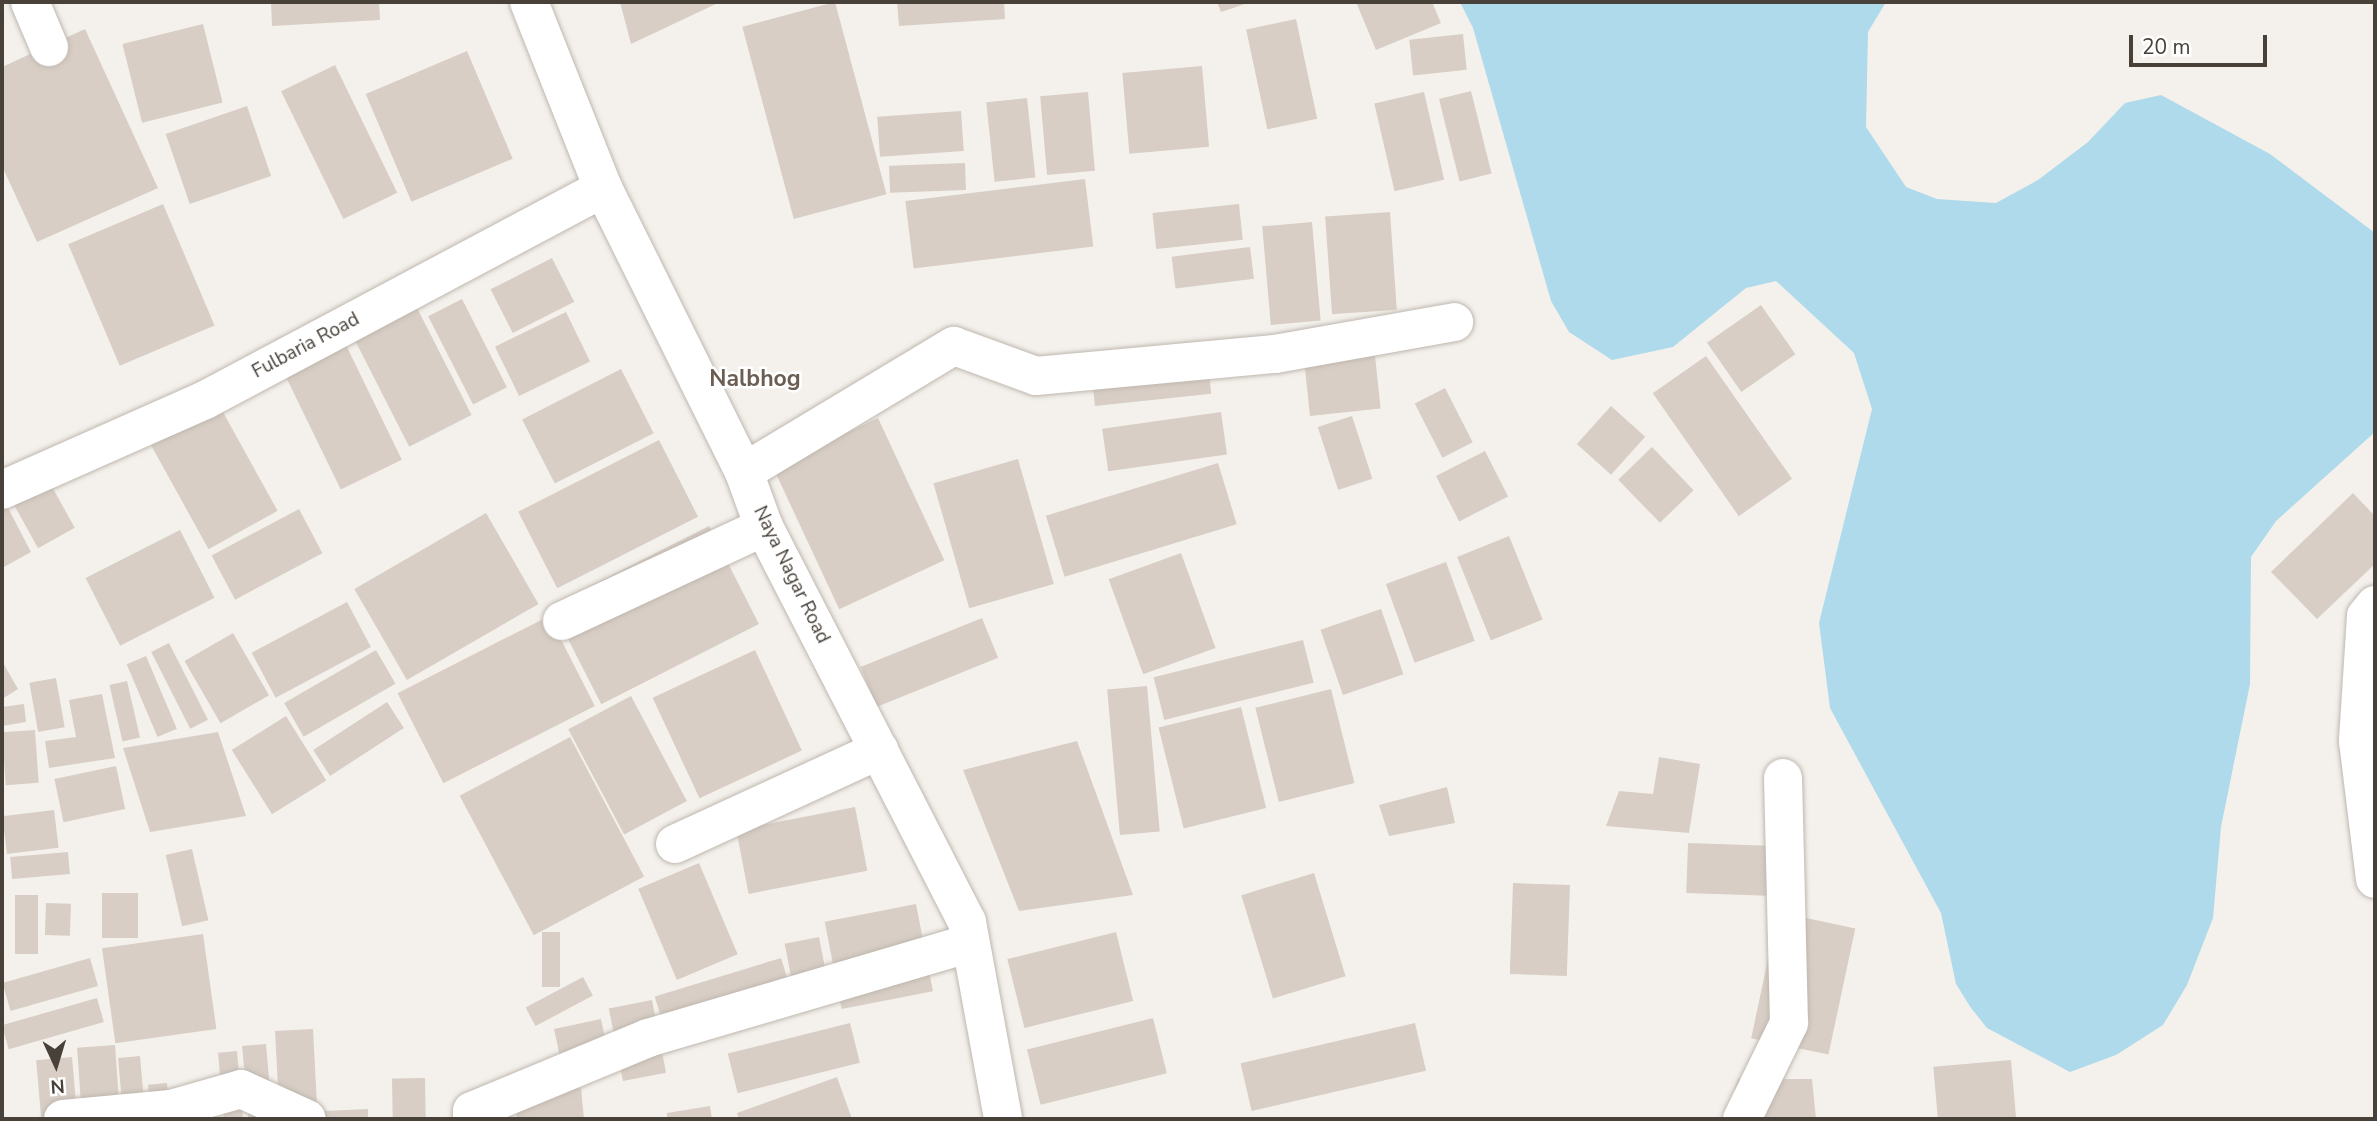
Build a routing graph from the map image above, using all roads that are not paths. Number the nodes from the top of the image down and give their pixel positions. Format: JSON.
{"nodes":[{"id":1,"x":30,"y":2,"type":"edge"},
{"id":2,"x":529,"y":2,"type":"edge"},
{"id":3,"x":49,"y":47,"type":"dead end"},
{"id":4,"x":603,"y":187,"type":"junction"},
{"id":5,"x":1454,"y":322,"type":"dead end"},
{"id":6,"x":744,"y":472,"type":"junction"},
{"id":7,"x":2,"y":490,"type":"edge"},
{"id":8,"x":764,"y":527,"type":"junction"},
{"id":9,"x":2375,"y":605,"type":"edge"},
{"id":10,"x":562,"y":621,"type":"dead end"},
{"id":11,"x":879,"y":750,"type":"junction"},
{"id":12,"x":1783,"y":778,"type":"dead end"},
{"id":13,"x":675,"y":844,"type":"dead end"},
{"id":14,"x":2375,"y":879,"type":"edge"},
{"id":15,"x":954,"y":948,"type":"dead end"},
{"id":16,"x":63,"y":1119,"type":"edge"},
{"id":17,"x":307,"y":1119,"type":"edge"},
{"id":18,"x":472,"y":1119,"type":"edge"},
{"id":19,"x":1003,"y":1119,"type":"edge"},
{"id":20,"x":1742,"y":1119,"type":"edge"}],
"edges":[{"from":1,"to":3,"type":"street"},
{"from":2,"to":4,"type":"street","name":"Naya Nagar Road"},
{"from":4,"to":6,"type":"street","name":"Naya Nagar Road"},
{"from":4,"to":7,"type":"street","name":"Fulbaria Road"},
{"from":5,"to":6,"type":"street"},
{"from":6,"to":8,"type":"street","name":"Naya Nagar Road"},
{"from":8,"to":10,"type":"street"},
{"from":8,"to":11,"type":"street","name":"Naya Nagar Road"},
{"from":9,"to":14,"type":"street"},
{"from":11,"to":13,"type":"street"},
{"from":11,"to":19,"type":"street","name":"Naya Nagar Road"},
{"from":12,"to":20,"type":"street"},
{"from":15,"to":18,"type":"street"},
{"from":16,"to":17,"type":"street"}]}
